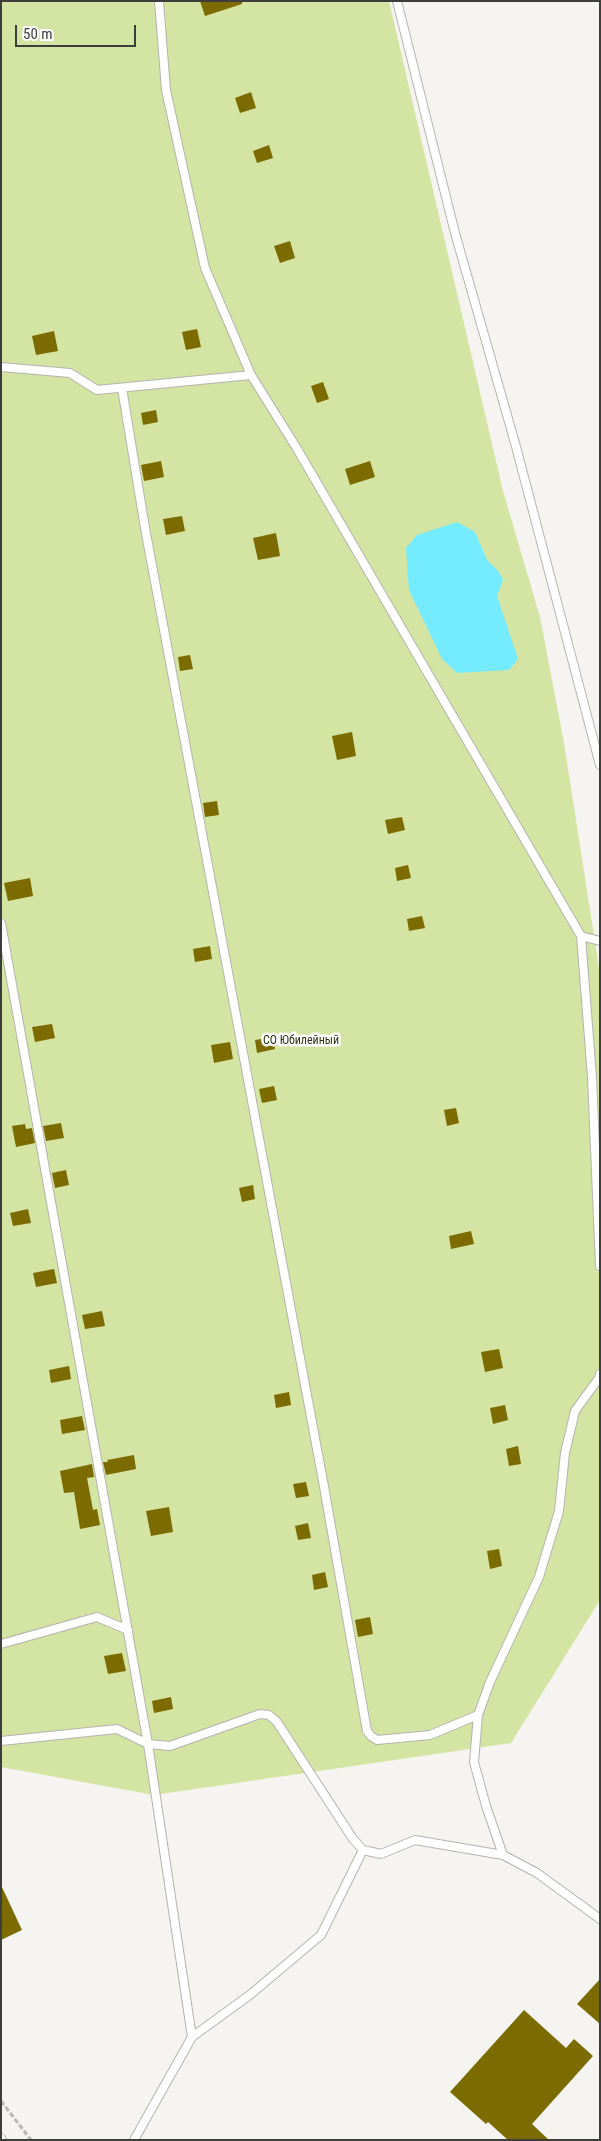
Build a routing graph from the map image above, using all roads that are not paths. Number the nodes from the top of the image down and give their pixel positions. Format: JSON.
{"nodes":[{"id":1,"x":159,"y":1,"type":"edge"},
{"id":2,"x":397,"y":1,"type":"edge"},
{"id":3,"x":1,"y":367,"type":"edge"},
{"id":4,"x":251,"y":375,"type":"junction"},
{"id":5,"x":122,"y":388,"type":"junction"},
{"id":6,"x":600,"y":765,"type":"edge"},
{"id":7,"x":1,"y":923,"type":"edge"},
{"id":8,"x":582,"y":936,"type":"junction"},
{"id":9,"x":600,"y":941,"type":"edge"},
{"id":10,"x":600,"y":1266,"type":"edge"},
{"id":11,"x":600,"y":1374,"type":"edge"},
{"id":12,"x":128,"y":1630,"type":"junction"},
{"id":13,"x":1,"y":1644,"type":"edge"},
{"id":14,"x":478,"y":1715,"type":"junction"},
{"id":15,"x":1,"y":1741,"type":"edge"},
{"id":16,"x":148,"y":1744,"type":"junction"},
{"id":17,"x":363,"y":1850,"type":"junction"},
{"id":18,"x":503,"y":1855,"type":"junction"},
{"id":19,"x":600,"y":1919,"type":"edge"},
{"id":20,"x":192,"y":2037,"type":"junction"},
{"id":21,"x":134,"y":2140,"type":"edge"}],
"edges":[{"from":1,"to":4,"type":"lane"},
{"from":2,"to":6,"type":"lane"},
{"from":3,"to":5,"type":"lane"},
{"from":4,"to":5,"type":"lane"},
{"from":4,"to":8,"type":"lane"},
{"from":5,"to":14,"type":"lane"},
{"from":7,"to":12,"type":"lane"},
{"from":8,"to":9,"type":"lane"},
{"from":8,"to":10,"type":"lane"},
{"from":11,"to":14,"type":"lane"},
{"from":12,"to":13,"type":"lane"},
{"from":12,"to":16,"type":"lane"},
{"from":14,"to":18,"type":"lane"},
{"from":15,"to":16,"type":"lane"},
{"from":16,"to":17,"type":"lane"},
{"from":16,"to":20,"type":"lane"},
{"from":17,"to":18,"type":"lane"},
{"from":17,"to":20,"type":"lane"},
{"from":18,"to":19,"type":"lane"},
{"from":20,"to":21,"type":"lane"}]}
